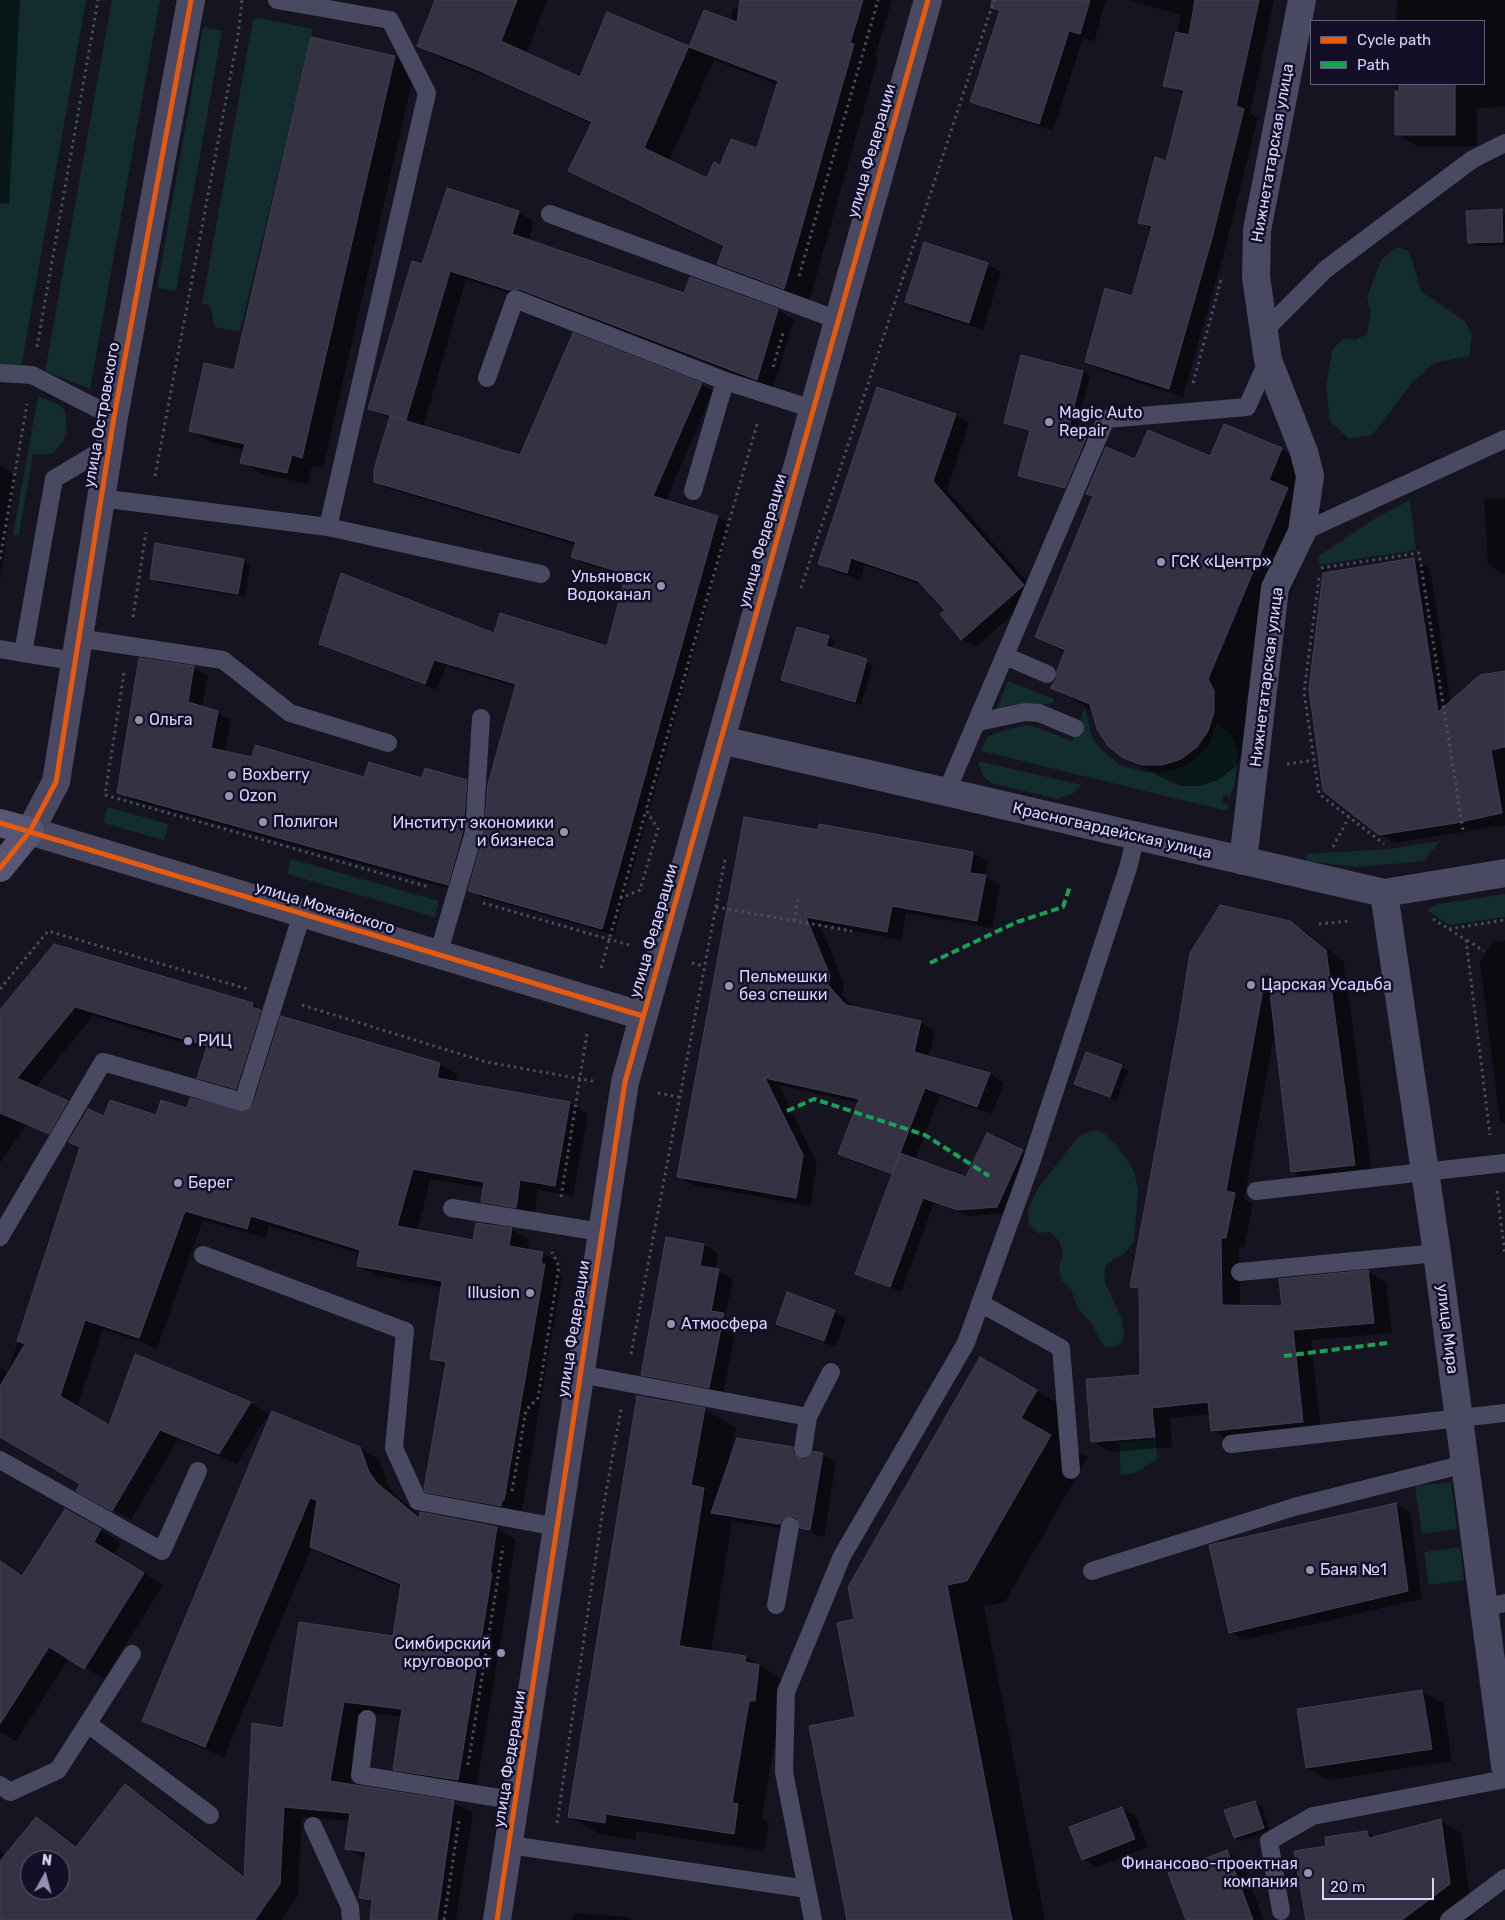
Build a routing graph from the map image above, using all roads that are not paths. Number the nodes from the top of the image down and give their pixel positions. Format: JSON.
{"nodes":[{"id":1,"x":191,"y":0,"type":"edge"},
{"id":2,"x":277,"y":0,"type":"edge"},
{"id":3,"x":928,"y":0,"type":"edge"},
{"id":4,"x":1302,"y":0,"type":"edge"},
{"id":5,"x":1505,"y":143,"type":"edge"},
{"id":6,"x":550,"y":214,"type":"dead end"},
{"id":7,"x":838,"y":320,"type":"junction"},
{"id":8,"x":1265,"y":330,"type":"junction"},
{"id":9,"x":1268,"y":360,"type":"junction"},
{"id":10,"x":0,"y":373,"type":"edge"},
{"id":11,"x":487,"y":378,"type":"dead end"},
{"id":12,"x":726,"y":381,"type":"junction"},
{"id":13,"x":813,"y":409,"type":"junction"},
{"id":14,"x":114,"y":418,"type":"junction"},
{"id":15,"x":1505,"y":439,"type":"edge"},
{"id":16,"x":109,"y":446,"type":"junction"},
{"id":17,"x":693,"y":491,"type":"dead end"},
{"id":18,"x":100,"y":498,"type":"junction"},
{"id":19,"x":328,"y":527,"type":"junction"},
{"id":20,"x":1302,"y":532,"type":"junction"},
{"id":21,"x":541,"y":574,"type":"dead end"},
{"id":22,"x":0,"y":649,"type":"edge"},
{"id":23,"x":76,"y":650,"type":"junction"},
{"id":24,"x":23,"y":653,"type":"junction"},
{"id":25,"x":1006,"y":656,"type":"junction"},
{"id":26,"x":1047,"y":674,"type":"dead end"},
{"id":27,"x":481,"y":718,"type":"dead end"},
{"id":28,"x":978,"y":722,"type":"junction"},
{"id":29,"x":1075,"y":728,"type":"dead end"},
{"id":30,"x":721,"y":740,"type":"junction"},
{"id":31,"x":388,"y":743,"type":"dead end"},
{"id":32,"x":946,"y":792,"type":"junction"},
{"id":33,"x":0,"y":822,"type":"edge"},
{"id":34,"x":30,"y":831,"type":"junction"},
{"id":35,"x":1136,"y":836,"type":"junction"},
{"id":36,"x":1243,"y":861,"type":"junction"},
{"id":37,"x":0,"y":868,"type":"edge"},
{"id":38,"x":1505,"y":874,"type":"edge"},
{"id":39,"x":1384,"y":894,"type":"junction"},
{"id":40,"x":302,"y":914,"type":"junction"},
{"id":41,"x":438,"y":954,"type":"junction"},
{"id":42,"x":643,"y":1016,"type":"junction"},
{"id":43,"x":1504,"y":1163,"type":"edge"},
{"id":44,"x":1425,"y":1172,"type":"junction"},
{"id":45,"x":1256,"y":1191,"type":"dead end"},
{"id":46,"x":452,"y":1208,"type":"dead end"},
{"id":47,"x":601,"y":1232,"type":"junction"},
{"id":48,"x":0,"y":1237,"type":"edge"},
{"id":49,"x":1437,"y":1253,"type":"junction"},
{"id":50,"x":203,"y":1255,"type":"dead end"},
{"id":51,"x":1240,"y":1272,"type":"dead end"},
{"id":52,"x":980,"y":1303,"type":"junction"},
{"id":53,"x":831,"y":1372,"type":"dead end"},
{"id":54,"x":580,"y":1374,"type":"junction"},
{"id":55,"x":1505,"y":1413,"type":"edge"},
{"id":56,"x":808,"y":1417,"type":"junction"},
{"id":57,"x":1459,"y":1418,"type":"junction"},
{"id":58,"x":1231,"y":1444,"type":"dead end"},
{"id":59,"x":803,"y":1449,"type":"dead end"},
{"id":60,"x":0,"y":1460,"type":"edge"},
{"id":61,"x":1465,"y":1464,"type":"junction"},
{"id":62,"x":1071,"y":1470,"type":"dead end"},
{"id":63,"x":198,"y":1471,"type":"dead end"},
{"id":64,"x":790,"y":1526,"type":"dead end"},
{"id":65,"x":557,"y":1527,"type":"junction"},
{"id":66,"x":1092,"y":1571,"type":"dead end"},
{"id":67,"x":776,"y":1605,"type":"dead end"},
{"id":68,"x":1494,"y":1606,"type":"edge"},
{"id":69,"x":132,"y":1654,"type":"dead end"},
{"id":70,"x":368,"y":1719,"type":"dead end"},
{"id":71,"x":88,"y":1724,"type":"junction"},
{"id":72,"x":1505,"y":1766,"type":"edge"},
{"id":73,"x":1505,"y":1779,"type":"edge"},
{"id":74,"x":0,"y":1785,"type":"edge"},
{"id":75,"x":517,"y":1801,"type":"junction"},
{"id":76,"x":210,"y":1816,"type":"dead end"},
{"id":77,"x":313,"y":1826,"type":"dead end"},
{"id":78,"x":510,"y":1845,"type":"junction"},
{"id":79,"x":1505,"y":1878,"type":"edge"},
{"id":80,"x":807,"y":1889,"type":"junction"},
{"id":81,"x":1281,"y":1910,"type":"dead end"},
{"id":82,"x":351,"y":1920,"type":"edge"},
{"id":83,"x":497,"y":1920,"type":"edge"},
{"id":84,"x":813,"y":1920,"type":"edge"},
{"id":85,"x":1449,"y":1920,"type":"edge"}],
"edges":[{"from":1,"to":14,"type":"street","name":"улица Островского"},
{"from":2,"to":19,"type":"lane"},
{"from":3,"to":7,"type":"street","name":"улица Федерации"},
{"from":4,"to":8,"type":"street","name":"Нижнетатарская улица"},
{"from":5,"to":8,"type":"lane"},
{"from":6,"to":7,"type":"lane"},
{"from":7,"to":13,"type":"street","name":"улица Федерации"},
{"from":8,"to":9,"type":"street","name":"Нижнетатарская улица"},
{"from":9,"to":20,"type":"street","name":"Нижнетатарская улица"},
{"from":9,"to":25,"type":"lane"},
{"from":10,"to":14,"type":"lane"},
{"from":11,"to":12,"type":"lane"},
{"from":12,"to":13,"type":"lane"},
{"from":12,"to":17,"type":"lane"},
{"from":13,"to":30,"type":"street","name":"улица Федерации"},
{"from":14,"to":16,"type":"street","name":"улица Островского"},
{"from":15,"to":20,"type":"lane"},
{"from":16,"to":18,"type":"street","name":"улица Островского"},
{"from":16,"to":24,"type":"lane"},
{"from":18,"to":19,"type":"lane"},
{"from":18,"to":23,"type":"street","name":"улица Островского"},
{"from":19,"to":21,"type":"lane"},
{"from":20,"to":36,"type":"street","name":"Нижнетатарская улица"},
{"from":22,"to":24,"type":"lane"},
{"from":23,"to":24,"type":"lane"},
{"from":23,"to":31,"type":"lane"},
{"from":23,"to":34,"type":"street","name":"улица Островского"},
{"from":25,"to":26,"type":"lane"},
{"from":25,"to":28,"type":"lane"},
{"from":27,"to":41,"type":"lane"},
{"from":28,"to":29,"type":"lane"},
{"from":28,"to":32,"type":"lane"},
{"from":30,"to":32,"type":"street","name":"Красногвардейская улица"},
{"from":30,"to":42,"type":"street","name":"улица Федерации"},
{"from":32,"to":35,"type":"street","name":"Красногвардейская улица"},
{"from":33,"to":34,"type":"street","name":"улица Можайского"},
{"from":34,"to":37,"type":"street"},
{"from":34,"to":40,"type":"street","name":"улица Можайского"},
{"from":35,"to":36,"type":"street","name":"Красногвардейская улица"},
{"from":35,"to":52,"type":"lane"},
{"from":36,"to":39,"type":"street","name":"Красногвардейская улица"},
{"from":38,"to":39,"type":"street","name":"Красногвардейская улица"},
{"from":39,"to":44,"type":"street","name":"улица Мира"},
{"from":40,"to":41,"type":"street","name":"улица Можайского"},
{"from":40,"to":48,"type":"lane"},
{"from":41,"to":42,"type":"street","name":"улица Можайского"},
{"from":42,"to":47,"type":"street","name":"улица Федерации"},
{"from":43,"to":44,"type":"lane"},
{"from":44,"to":45,"type":"lane"},
{"from":44,"to":49,"type":"street","name":"улица Мира"},
{"from":46,"to":47,"type":"lane"},
{"from":47,"to":54,"type":"street","name":"улица Федерации"},
{"from":49,"to":51,"type":"lane"},
{"from":49,"to":57,"type":"street","name":"улица Мира"},
{"from":50,"to":65,"type":"lane"},
{"from":52,"to":62,"type":"lane"},
{"from":52,"to":80,"type":"lane"},
{"from":53,"to":56,"type":"lane"},
{"from":54,"to":56,"type":"lane"},
{"from":54,"to":65,"type":"street","name":"улица Федерации"},
{"from":55,"to":57,"type":"lane"},
{"from":56,"to":59,"type":"lane"},
{"from":57,"to":58,"type":"lane"},
{"from":57,"to":61,"type":"street","name":"улица Мира"},
{"from":60,"to":63,"type":"lane"},
{"from":61,"to":66,"type":"lane"},
{"from":61,"to":68,"type":"street","name":"улица Мира"},
{"from":64,"to":67,"type":"lane"},
{"from":65,"to":75,"type":"street","name":"улица Федерации"},
{"from":68,"to":72,"type":"street","name":"улица Мира"},
{"from":69,"to":71,"type":"lane"},
{"from":70,"to":75,"type":"lane"},
{"from":71,"to":74,"type":"lane"},
{"from":71,"to":76,"type":"lane"},
{"from":73,"to":81,"type":"lane"},
{"from":75,"to":78,"type":"street","name":"улица Федерации"},
{"from":77,"to":82,"type":"lane"},
{"from":78,"to":80,"type":"lane"},
{"from":78,"to":83,"type":"street","name":"улица Федерации"},
{"from":79,"to":85,"type":"lane"},
{"from":80,"to":84,"type":"lane"}]}
